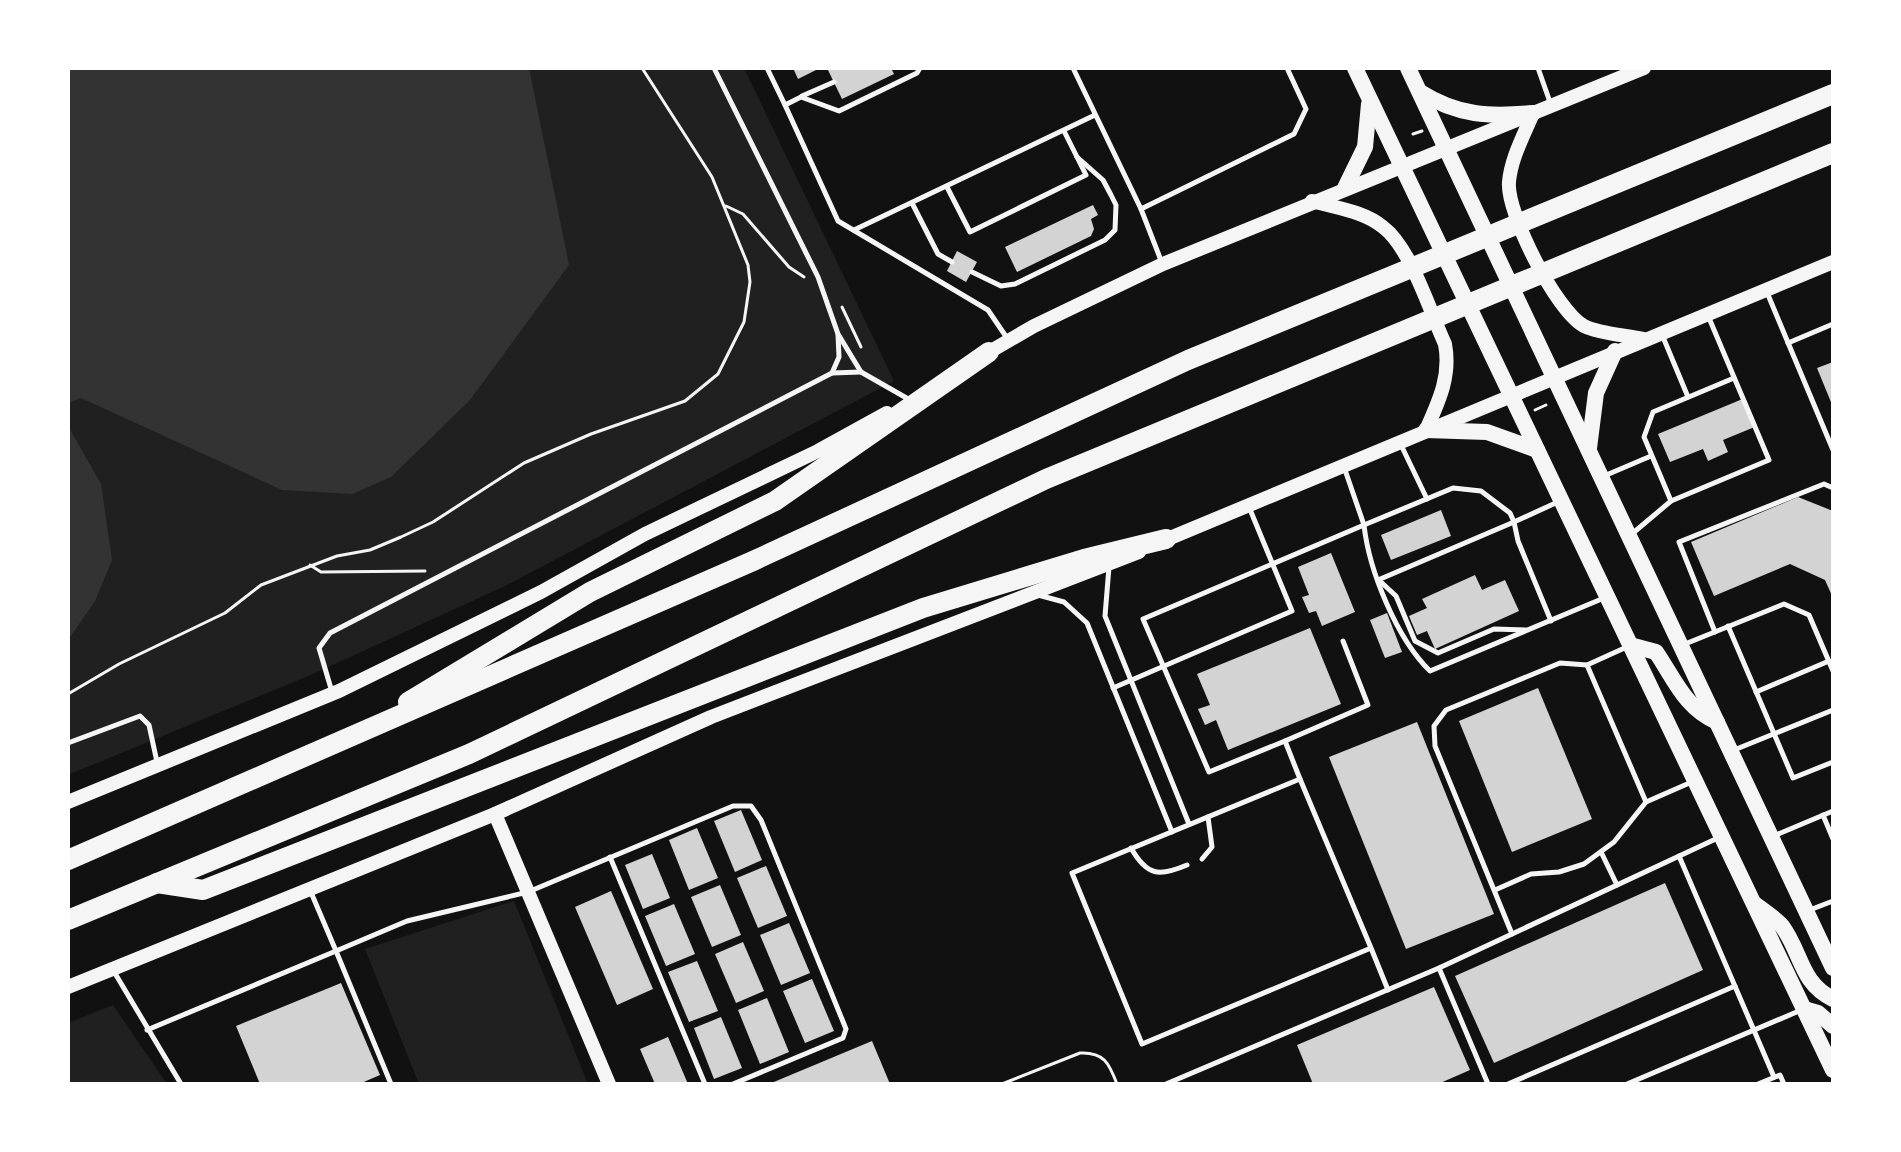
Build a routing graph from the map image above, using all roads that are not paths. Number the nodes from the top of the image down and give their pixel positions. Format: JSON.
{"nodes":[{"id":1,"x":714,"y":68,"type":"edge"},
{"id":2,"x":767,"y":68,"type":"edge"},
{"id":3,"x":920,"y":68,"type":"edge"},
{"id":4,"x":1073,"y":68,"type":"edge"},
{"id":5,"x":1287,"y":68,"type":"edge"},
{"id":6,"x":1355,"y":68,"type":"edge"},
{"id":7,"x":1408,"y":68,"type":"edge"},
{"id":8,"x":1538,"y":68,"type":"edge"},
{"id":9,"x":1633,"y":70,"type":"edge"},
{"id":10,"x":834,"y":82,"type":"dead end"},
{"id":11,"x":1420,"y":92,"type":"junction"},
{"id":12,"x":1833,"y":94,"type":"edge"},
{"id":13,"x":801,"y":97,"type":"junction"},
{"id":14,"x":1369,"y":98,"type":"junction"},
{"id":15,"x":785,"y":105,"type":"junction"},
{"id":16,"x":1551,"y":105,"type":"junction"},
{"id":17,"x":1533,"y":113,"type":"junction"},
{"id":18,"x":1095,"y":115,"type":"junction"},
{"id":19,"x":1064,"y":131,"type":"junction"},
{"id":20,"x":1447,"y":147,"type":"junction"},
{"id":21,"x":1833,"y":153,"type":"edge"},
{"id":22,"x":1077,"y":157,"type":"junction"},
{"id":23,"x":1401,"y":166,"type":"junction"},
{"id":24,"x":947,"y":187,"type":"junction"},
{"id":25,"x":1345,"y":188,"type":"junction"},
{"id":26,"x":1312,"y":201,"type":"junction"},
{"id":27,"x":912,"y":203,"type":"junction"},
{"id":28,"x":1141,"y":209,"type":"junction"},
{"id":29,"x":853,"y":230,"type":"junction"},
{"id":30,"x":952,"y":262,"type":"dead end"},
{"id":31,"x":1833,"y":262,"type":"edge"},
{"id":32,"x":1163,"y":264,"type":"junction"},
{"id":33,"x":972,"y":272,"type":"dead end"},
{"id":34,"x":1766,"y":289,"type":"junction"},
{"id":35,"x":1707,"y":313,"type":"junction"},
{"id":36,"x":1833,"y":324,"type":"edge"},
{"id":37,"x":1661,"y":332,"type":"junction"},
{"id":38,"x":838,"y":334,"type":"junction"},
{"id":39,"x":1644,"y":339,"type":"junction"},
{"id":40,"x":1008,"y":340,"type":"junction"},
{"id":41,"x":1788,"y":343,"type":"junction"},
{"id":42,"x":1615,"y":351,"type":"junction"},
{"id":43,"x":989,"y":352,"type":"junction"},
{"id":44,"x":861,"y":372,"type":"junction"},
{"id":45,"x":832,"y":373,"type":"junction"},
{"id":46,"x":1554,"y":376,"type":"junction"},
{"id":47,"x":1734,"y":378,"type":"junction"},
{"id":48,"x":1511,"y":395,"type":"junction"},
{"id":49,"x":1688,"y":397,"type":"junction"},
{"id":50,"x":910,"y":400,"type":"junction"},
{"id":51,"x":1426,"y":430,"type":"junction"},
{"id":52,"x":1399,"y":440,"type":"junction"},
{"id":53,"x":1537,"y":450,"type":"junction"},
{"id":54,"x":1589,"y":450,"type":"junction"},
{"id":55,"x":1833,"y":450,"type":"edge"},
{"id":56,"x":1651,"y":456,"type":"junction"},
{"id":57,"x":1343,"y":464,"type":"junction"},
{"id":58,"x":1601,"y":477,"type":"junction"},
{"id":59,"x":1833,"y":488,"type":"edge"},
{"id":60,"x":1427,"y":499,"type":"junction"},
{"id":61,"x":1561,"y":500,"type":"junction"},
{"id":62,"x":1671,"y":501,"type":"junction"},
{"id":63,"x":1248,"y":503,"type":"junction"},
{"id":64,"x":1514,"y":522,"type":"junction"},
{"id":65,"x":1364,"y":525,"type":"junction"},
{"id":66,"x":1629,"y":537,"type":"junction"},
{"id":67,"x":1166,"y":539,"type":"junction"},
{"id":68,"x":1274,"y":565,"type":"junction"},
{"id":69,"x":1110,"y":566,"type":"junction"},
{"id":70,"x":1378,"y":580,"type":"junction"},
{"id":71,"x":1029,"y":592,"type":"junction"},
{"id":72,"x":1607,"y":597,"type":"junction"},
{"id":73,"x":1551,"y":621,"type":"junction"},
{"id":74,"x":1728,"y":626,"type":"junction"},
{"id":75,"x":1530,"y":630,"type":"junction"},
{"id":76,"x":1715,"y":632,"type":"junction"},
{"id":77,"x":1343,"y":641,"type":"dead end"},
{"id":78,"x":1630,"y":645,"type":"junction"},
{"id":79,"x":1681,"y":646,"type":"junction"},
{"id":80,"x":1829,"y":661,"type":"junction"},
{"id":81,"x":1587,"y":665,"type":"junction"},
{"id":82,"x":1164,"y":666,"type":"junction"},
{"id":83,"x":1833,"y":671,"type":"edge"},
{"id":84,"x":1132,"y":681,"type":"junction"},
{"id":85,"x":1113,"y":688,"type":"junction"},
{"id":86,"x":1756,"y":692,"type":"junction"},
{"id":87,"x":332,"y":693,"type":"junction"},
{"id":88,"x":1833,"y":710,"type":"edge"},
{"id":89,"x":1717,"y":722,"type":"junction"},
{"id":90,"x":1774,"y":734,"type":"junction"},
{"id":91,"x":1285,"y":741,"type":"junction"},
{"id":92,"x":68,"y":743,"type":"edge"},
{"id":93,"x":335,"y":746,"type":"junction"},
{"id":94,"x":1731,"y":751,"type":"junction"},
{"id":95,"x":1833,"y":762,"type":"edge"},
{"id":96,"x":158,"y":765,"type":"junction"},
{"id":97,"x":1300,"y":779,"type":"junction"},
{"id":98,"x":1695,"y":780,"type":"junction"},
{"id":99,"x":68,"y":802,"type":"edge"},
{"id":100,"x":1646,"y":802,"type":"junction"},
{"id":101,"x":1833,"y":811,"type":"edge"},
{"id":102,"x":495,"y":814,"type":"junction"},
{"id":103,"x":1823,"y":815,"type":"junction"},
{"id":104,"x":1208,"y":817,"type":"junction"},
{"id":105,"x":1189,"y":824,"type":"junction"},
{"id":106,"x":1172,"y":832,"type":"junction"},
{"id":107,"x":1721,"y":837,"type":"junction"},
{"id":108,"x":1771,"y":837,"type":"junction"},
{"id":109,"x":1833,"y":839,"type":"edge"},
{"id":110,"x":1131,"y":848,"type":"junction"},
{"id":111,"x":1602,"y":853,"type":"junction"},
{"id":112,"x":1679,"y":856,"type":"junction"},
{"id":113,"x":610,"y":857,"type":"junction"},
{"id":114,"x":1202,"y":859,"type":"dead end"},
{"id":115,"x":68,"y":860,"type":"edge"},
{"id":116,"x":1187,"y":865,"type":"dead end"},
{"id":117,"x":157,"y":883,"type":"junction"},
{"id":118,"x":1617,"y":885,"type":"junction"},
{"id":119,"x":310,"y":889,"type":"junction"},
{"id":120,"x":1495,"y":890,"type":"junction"},
{"id":121,"x":528,"y":892,"type":"junction"},
{"id":122,"x":1752,"y":901,"type":"junction"},
{"id":123,"x":1833,"y":901,"type":"edge"},
{"id":124,"x":1806,"y":912,"type":"junction"},
{"id":125,"x":68,"y":920,"type":"edge"},
{"id":126,"x":1512,"y":934,"type":"junction"},
{"id":127,"x":1371,"y":948,"type":"junction"},
{"id":128,"x":336,"y":951,"type":"junction"},
{"id":129,"x":1439,"y":968,"type":"junction"},
{"id":130,"x":1833,"y":968,"type":"edge"},
{"id":131,"x":113,"y":969,"type":"junction"},
{"id":132,"x":1735,"y":986,"type":"junction"},
{"id":133,"x":68,"y":987,"type":"edge"},
{"id":134,"x":1388,"y":990,"type":"junction"},
{"id":135,"x":1833,"y":999,"type":"edge"},
{"id":136,"x":1804,"y":1009,"type":"junction"},
{"id":137,"x":1833,"y":1026,"type":"edge"},
{"id":138,"x":147,"y":1030,"type":"junction"},
{"id":139,"x":1754,"y":1030,"type":"junction"},
{"id":140,"x":1833,"y":1070,"type":"edge"},
{"id":141,"x":1774,"y":1077,"type":"junction"},
{"id":142,"x":181,"y":1084,"type":"edge"},
{"id":143,"x":391,"y":1084,"type":"edge"},
{"id":144,"x":609,"y":1084,"type":"edge"},
{"id":145,"x":705,"y":1084,"type":"edge"},
{"id":146,"x":733,"y":1084,"type":"edge"},
{"id":147,"x":1166,"y":1084,"type":"edge"},
{"id":148,"x":1488,"y":1084,"type":"edge"},
{"id":149,"x":1508,"y":1084,"type":"edge"},
{"id":150,"x":1627,"y":1084,"type":"edge"},
{"id":151,"x":1758,"y":1084,"type":"edge"},
{"id":152,"x":1784,"y":1084,"type":"edge"}],
"edges":[{"from":1,"to":38,"type":"lane"},
{"from":2,"to":15,"type":"lane"},
{"from":3,"to":13,"type":"lane"},
{"from":4,"to":18,"type":"lane"},
{"from":5,"to":28,"type":"lane"},
{"from":6,"to":14,"type":"main road"},
{"from":7,"to":11,"type":"main road"},
{"from":8,"to":16,"type":"lane"},
{"from":9,"to":16,"type":"main road"},
{"from":10,"to":13,"type":"lane"},
{"from":11,"to":17,"type":"main road"},
{"from":11,"to":20,"type":"main road"},
{"from":12,"to":93,"type":"highway"},
{"from":13,"to":15,"type":"lane"},
{"from":14,"to":23,"type":"main road"},
{"from":14,"to":25,"type":"main road"},
{"from":15,"to":29,"type":"lane"},
{"from":16,"to":17,"type":"main road"},
{"from":17,"to":20,"type":"main road"},
{"from":17,"to":39,"type":"main road"},
{"from":18,"to":19,"type":"lane"},
{"from":18,"to":28,"type":"lane"},
{"from":19,"to":22,"type":"lane"},
{"from":19,"to":24,"type":"lane"},
{"from":20,"to":23,"type":"main road"},
{"from":20,"to":46,"type":"main road"},
{"from":21,"to":117,"type":"highway"},
{"from":22,"to":24,"type":"lane"},
{"from":22,"to":33,"type":"lane"},
{"from":23,"to":25,"type":"main road"},
{"from":23,"to":48,"type":"main road"},
{"from":24,"to":27,"type":"lane"},
{"from":25,"to":26,"type":"main road"},
{"from":26,"to":32,"type":"main road"},
{"from":26,"to":51,"type":"main road"},
{"from":27,"to":29,"type":"lane"},
{"from":27,"to":30,"type":"lane"},
{"from":28,"to":32,"type":"lane"},
{"from":29,"to":40,"type":"lane"},
{"from":31,"to":34,"type":"main road"},
{"from":32,"to":40,"type":"main road"},
{"from":34,"to":35,"type":"main road"},
{"from":34,"to":41,"type":"lane"},
{"from":35,"to":37,"type":"main road"},
{"from":35,"to":47,"type":"lane"},
{"from":36,"to":41,"type":"lane"},
{"from":37,"to":39,"type":"main road"},
{"from":37,"to":49,"type":"lane"},
{"from":38,"to":44,"type":"lane"},
{"from":38,"to":45,"type":"lane"},
{"from":39,"to":42,"type":"main road"},
{"from":40,"to":43,"type":"main road"},
{"from":41,"to":55,"type":"lane"},
{"from":42,"to":46,"type":"main road"},
{"from":42,"to":54,"type":"main road"},
{"from":43,"to":50,"type":"main road"},
{"from":43,"to":93,"type":"highway"},
{"from":44,"to":45,"type":"lane"},
{"from":44,"to":50,"type":"lane"},
{"from":45,"to":87,"type":"lane"},
{"from":46,"to":48,"type":"main road"},
{"from":46,"to":54,"type":"main road"},
{"from":47,"to":49,"type":"lane"},
{"from":47,"to":62,"type":"lane"},
{"from":48,"to":51,"type":"main road"},
{"from":48,"to":53,"type":"main road"},
{"from":49,"to":56,"type":"lane"},
{"from":50,"to":87,"type":"main road"},
{"from":51,"to":52,"type":"main road"},
{"from":51,"to":53,"type":"main road"},
{"from":52,"to":57,"type":"main road"},
{"from":52,"to":60,"type":"lane"},
{"from":53,"to":61,"type":"main road"},
{"from":54,"to":58,"type":"main road"},
{"from":56,"to":58,"type":"lane"},
{"from":56,"to":62,"type":"lane"},
{"from":57,"to":63,"type":"main road"},
{"from":57,"to":65,"type":"lane"},
{"from":58,"to":66,"type":"main road"},
{"from":59,"to":76,"type":"lane"},
{"from":60,"to":64,"type":"lane"},
{"from":60,"to":65,"type":"lane"},
{"from":61,"to":64,"type":"lane"},
{"from":61,"to":72,"type":"main road"},
{"from":62,"to":66,"type":"lane"},
{"from":63,"to":67,"type":"main road"},
{"from":63,"to":68,"type":"lane"},
{"from":64,"to":70,"type":"lane"},
{"from":64,"to":73,"type":"lane"},
{"from":65,"to":68,"type":"lane"},
{"from":65,"to":70,"type":"lane"},
{"from":66,"to":79,"type":"main road"},
{"from":67,"to":69,"type":"main road"},
{"from":67,"to":117,"type":"highway"},
{"from":68,"to":82,"type":"lane"},
{"from":68,"to":82,"type":"lane"},
{"from":69,"to":71,"type":"main road"},
{"from":69,"to":84,"type":"lane"},
{"from":70,"to":75,"type":"lane"},
{"from":70,"to":75,"type":"lane"},
{"from":71,"to":85,"type":"lane"},
{"from":71,"to":102,"type":"main road"},
{"from":72,"to":73,"type":"lane"},
{"from":72,"to":78,"type":"main road"},
{"from":73,"to":75,"type":"lane"},
{"from":74,"to":76,"type":"lane"},
{"from":74,"to":80,"type":"lane"},
{"from":74,"to":86,"type":"lane"},
{"from":76,"to":79,"type":"lane"},
{"from":77,"to":91,"type":"lane"},
{"from":78,"to":81,"type":"lane"},
{"from":78,"to":89,"type":"main road"},
{"from":78,"to":98,"type":"main road"},
{"from":79,"to":89,"type":"main road"},
{"from":80,"to":83,"type":"lane"},
{"from":80,"to":86,"type":"lane"},
{"from":81,"to":100,"type":"lane"},
{"from":81,"to":120,"type":"lane"},
{"from":82,"to":84,"type":"lane"},
{"from":82,"to":91,"type":"lane"},
{"from":84,"to":85,"type":"lane"},
{"from":84,"to":105,"type":"lane"},
{"from":85,"to":106,"type":"lane"},
{"from":86,"to":90,"type":"lane"},
{"from":87,"to":96,"type":"main road"},
{"from":88,"to":90,"type":"lane"},
{"from":89,"to":94,"type":"main road"},
{"from":90,"to":94,"type":"lane"},
{"from":90,"to":95,"type":"lane"},
{"from":91,"to":97,"type":"lane"},
{"from":92,"to":96,"type":"lane"},
{"from":93,"to":115,"type":"highway"},
{"from":94,"to":108,"type":"main road"},
{"from":96,"to":99,"type":"main road"},
{"from":97,"to":104,"type":"lane"},
{"from":97,"to":127,"type":"lane"},
{"from":98,"to":100,"type":"lane"},
{"from":98,"to":107,"type":"main road"},
{"from":100,"to":111,"type":"lane"},
{"from":101,"to":103,"type":"lane"},
{"from":102,"to":119,"type":"main road"},
{"from":102,"to":121,"type":"main road"},
{"from":103,"to":108,"type":"lane"},
{"from":103,"to":109,"type":"lane"},
{"from":104,"to":105,"type":"lane"},
{"from":104,"to":114,"type":"lane"},
{"from":105,"to":106,"type":"lane"},
{"from":106,"to":110,"type":"lane"},
{"from":107,"to":112,"type":"lane"},
{"from":107,"to":122,"type":"main road"},
{"from":108,"to":124,"type":"main road"},
{"from":110,"to":116,"type":"lane"},
{"from":110,"to":127,"type":"lane"},
{"from":111,"to":118,"type":"lane"},
{"from":111,"to":120,"type":"lane"},
{"from":112,"to":118,"type":"lane"},
{"from":112,"to":132,"type":"lane"},
{"from":113,"to":121,"type":"lane"},
{"from":113,"to":145,"type":"lane"},
{"from":113,"to":146,"type":"lane"},
{"from":117,"to":125,"type":"highway"},
{"from":118,"to":126,"type":"lane"},
{"from":119,"to":128,"type":"lane"},
{"from":119,"to":131,"type":"main road"},
{"from":120,"to":126,"type":"lane"},
{"from":121,"to":128,"type":"lane"},
{"from":121,"to":144,"type":"main road"},
{"from":122,"to":135,"type":"main road"},
{"from":122,"to":136,"type":"main road"},
{"from":123,"to":124,"type":"lane"},
{"from":124,"to":130,"type":"main road"},
{"from":126,"to":129,"type":"lane"},
{"from":127,"to":134,"type":"lane"},
{"from":128,"to":138,"type":"lane"},
{"from":128,"to":143,"type":"lane"},
{"from":129,"to":134,"type":"lane"},
{"from":129,"to":148,"type":"lane"},
{"from":131,"to":133,"type":"main road"},
{"from":131,"to":138,"type":"lane"},
{"from":132,"to":139,"type":"lane"},
{"from":132,"to":149,"type":"lane"},
{"from":134,"to":147,"type":"lane"},
{"from":136,"to":137,"type":"main road"},
{"from":136,"to":139,"type":"lane"},
{"from":136,"to":140,"type":"main road"},
{"from":138,"to":142,"type":"lane"},
{"from":139,"to":141,"type":"lane"},
{"from":139,"to":150,"type":"lane"},
{"from":141,"to":151,"type":"lane"},
{"from":141,"to":152,"type":"lane"}]}
